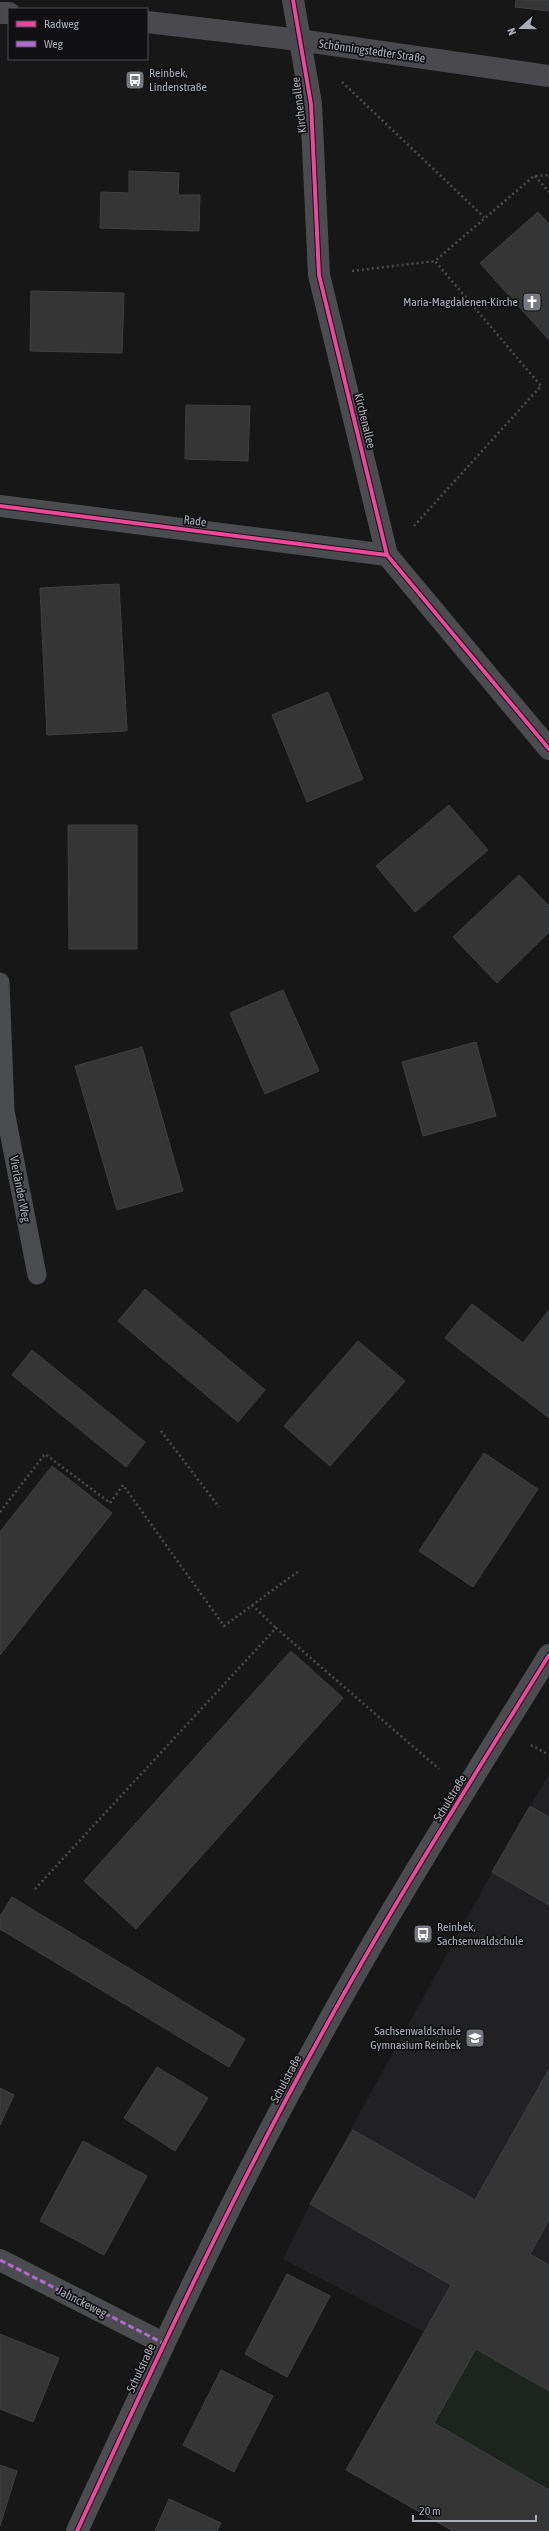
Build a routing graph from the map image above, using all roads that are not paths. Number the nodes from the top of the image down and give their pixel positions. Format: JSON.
{"nodes":[{"id":1,"x":293,"y":0,"type":"edge"},
{"id":2,"x":148,"y":22,"type":"edge"},
{"id":3,"x":299,"y":40,"type":"junction"},
{"id":4,"x":549,"y":76,"type":"edge"},
{"id":5,"x":0,"y":506,"type":"edge"},
{"id":6,"x":387,"y":555,"type":"junction"},
{"id":7,"x":549,"y":749,"type":"edge"},
{"id":8,"x":0,"y":982,"type":"edge"},
{"id":9,"x":37,"y":1275,"type":"dead end"},
{"id":10,"x":549,"y":1655,"type":"edge"},
{"id":11,"x":0,"y":2260,"type":"edge"},
{"id":12,"x":163,"y":2343,"type":"junction"},
{"id":13,"x":77,"y":2531,"type":"edge"}],
"edges":[{"from":1,"to":3,"type":"street","name":"Kirchenallee"},
{"from":2,"to":3,"type":"main road","name":"Schönningstedter Straße"},
{"from":3,"to":4,"type":"main road","name":"Schönningstedter Straße"},
{"from":3,"to":6,"type":"street","name":"Kirchenallee"},
{"from":5,"to":6,"type":"street","name":"Rade"},
{"from":6,"to":7,"type":"street","name":"Kirchenallee"},
{"from":8,"to":9,"type":"lane","name":"Vierländer Weg"},
{"from":10,"to":12,"type":"street","name":"Schulstraße"},
{"from":11,"to":12,"type":"street","name":"Jahnckeweg"},
{"from":12,"to":13,"type":"street","name":"Schulstraße"}]}
